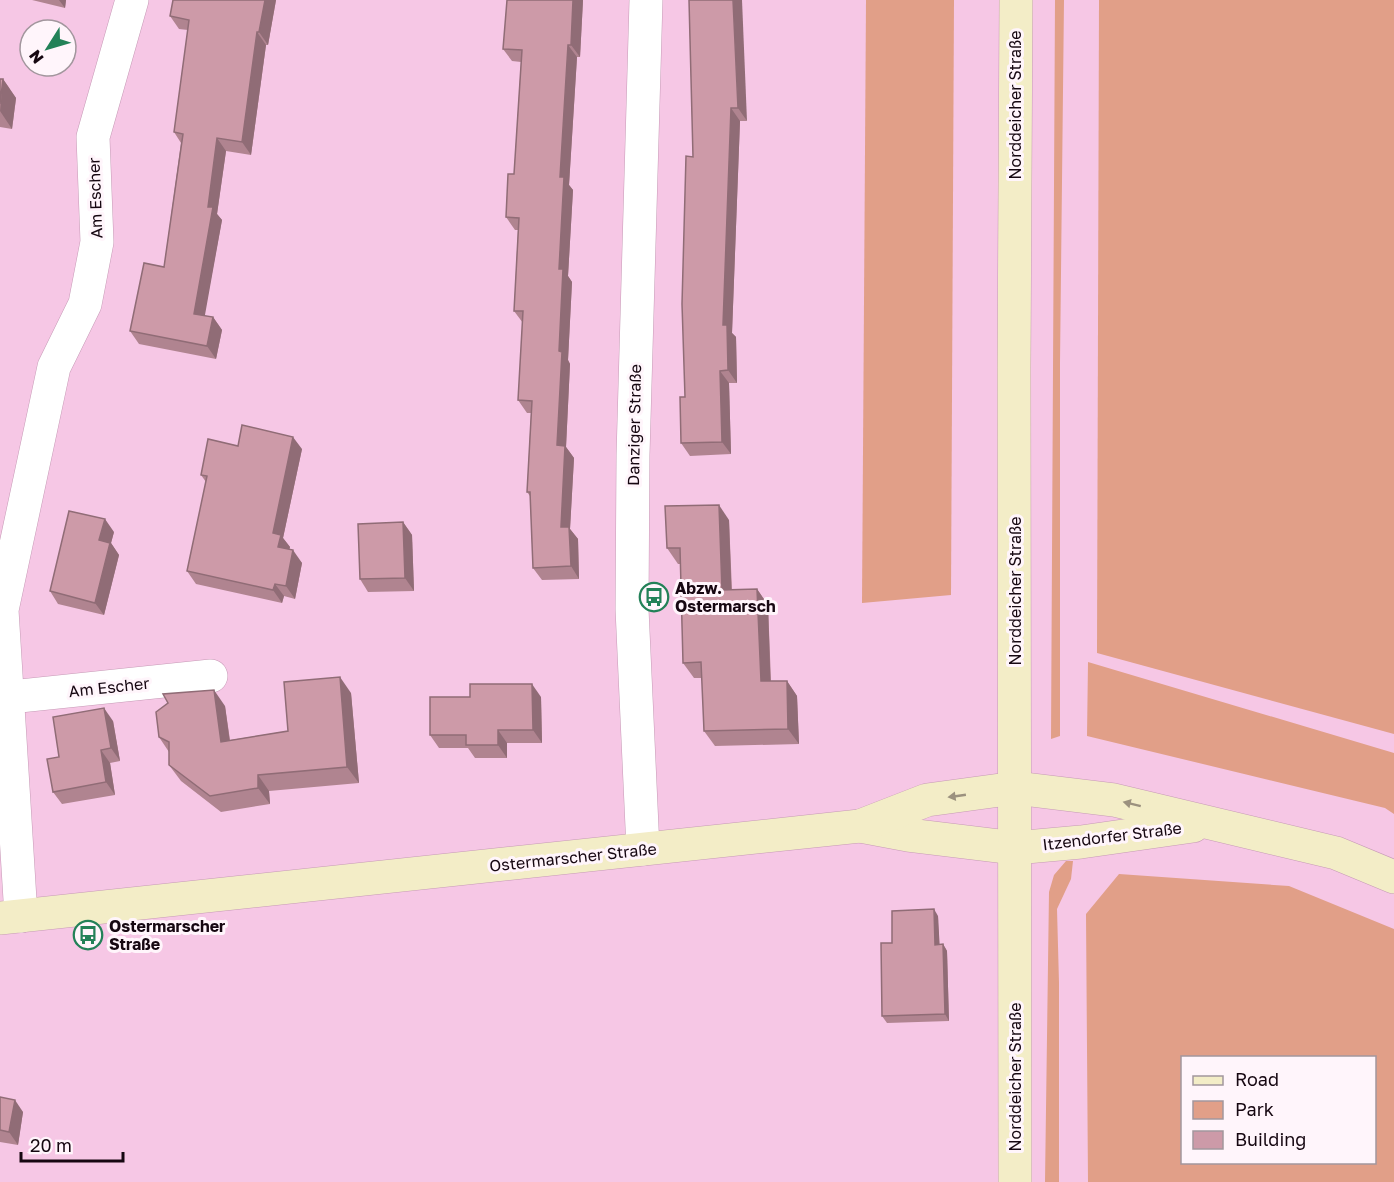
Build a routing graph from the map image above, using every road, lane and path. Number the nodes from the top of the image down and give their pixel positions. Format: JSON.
{"nodes":[{"id":1,"x":132,"y":0,"type":"edge"},
{"id":2,"x":646,"y":0,"type":"edge"},
{"id":3,"x":1016,"y":0,"type":"edge"},
{"id":4,"x":13,"y":495,"type":"edge"},
{"id":5,"x":212,"y":676,"type":"dead end"},
{"id":6,"x":3,"y":697,"type":"edge"},
{"id":7,"x":1015,"y":788,"type":"junction"},
{"id":8,"x":1209,"y":824,"type":"junction"},
{"id":9,"x":860,"y":826,"type":"junction"},
{"id":10,"x":1015,"y":848,"type":"junction"},
{"id":11,"x":642,"y":849,"type":"junction"},
{"id":12,"x":1394,"y":876,"type":"edge"},
{"id":13,"x":11,"y":917,"type":"edge"},
{"id":14,"x":1015,"y":1182,"type":"edge"}],
"edges":[{"from":1,"to":4,"type":"street","name":"Am Escher"},
{"from":2,"to":11,"type":"street","name":"Danziger Straße"},
{"from":3,"to":7,"type":"main road","name":"Norddeicher Straße"},
{"from":4,"to":6,"type":"street","name":"Am Escher"},
{"from":5,"to":6,"type":"street","name":"Am Escher"},
{"from":6,"to":13,"type":"street","name":"Am Escher"},
{"from":8,"to":7,"type":"main road","name":"Itzendorfer Straße","one_way":true},
{"from":7,"to":9,"type":"main road","name":"Ostermarscher Straße","one_way":true},
{"from":7,"to":10,"type":"main road","name":"Norddeicher Straße"},
{"from":8,"to":10,"type":"main road","name":"Itzendorfer Straße"},
{"from":8,"to":12,"type":"main road","name":"Itzendorfer Straße"},
{"from":9,"to":10,"type":"main road","name":"Ostermarscher Straße"},
{"from":9,"to":11,"type":"main road","name":"Ostermarscher Straße"},
{"from":10,"to":14,"type":"main road","name":"Norddeicher Straße"},
{"from":11,"to":13,"type":"main road","name":"Ostermarscher Straße"}]}
